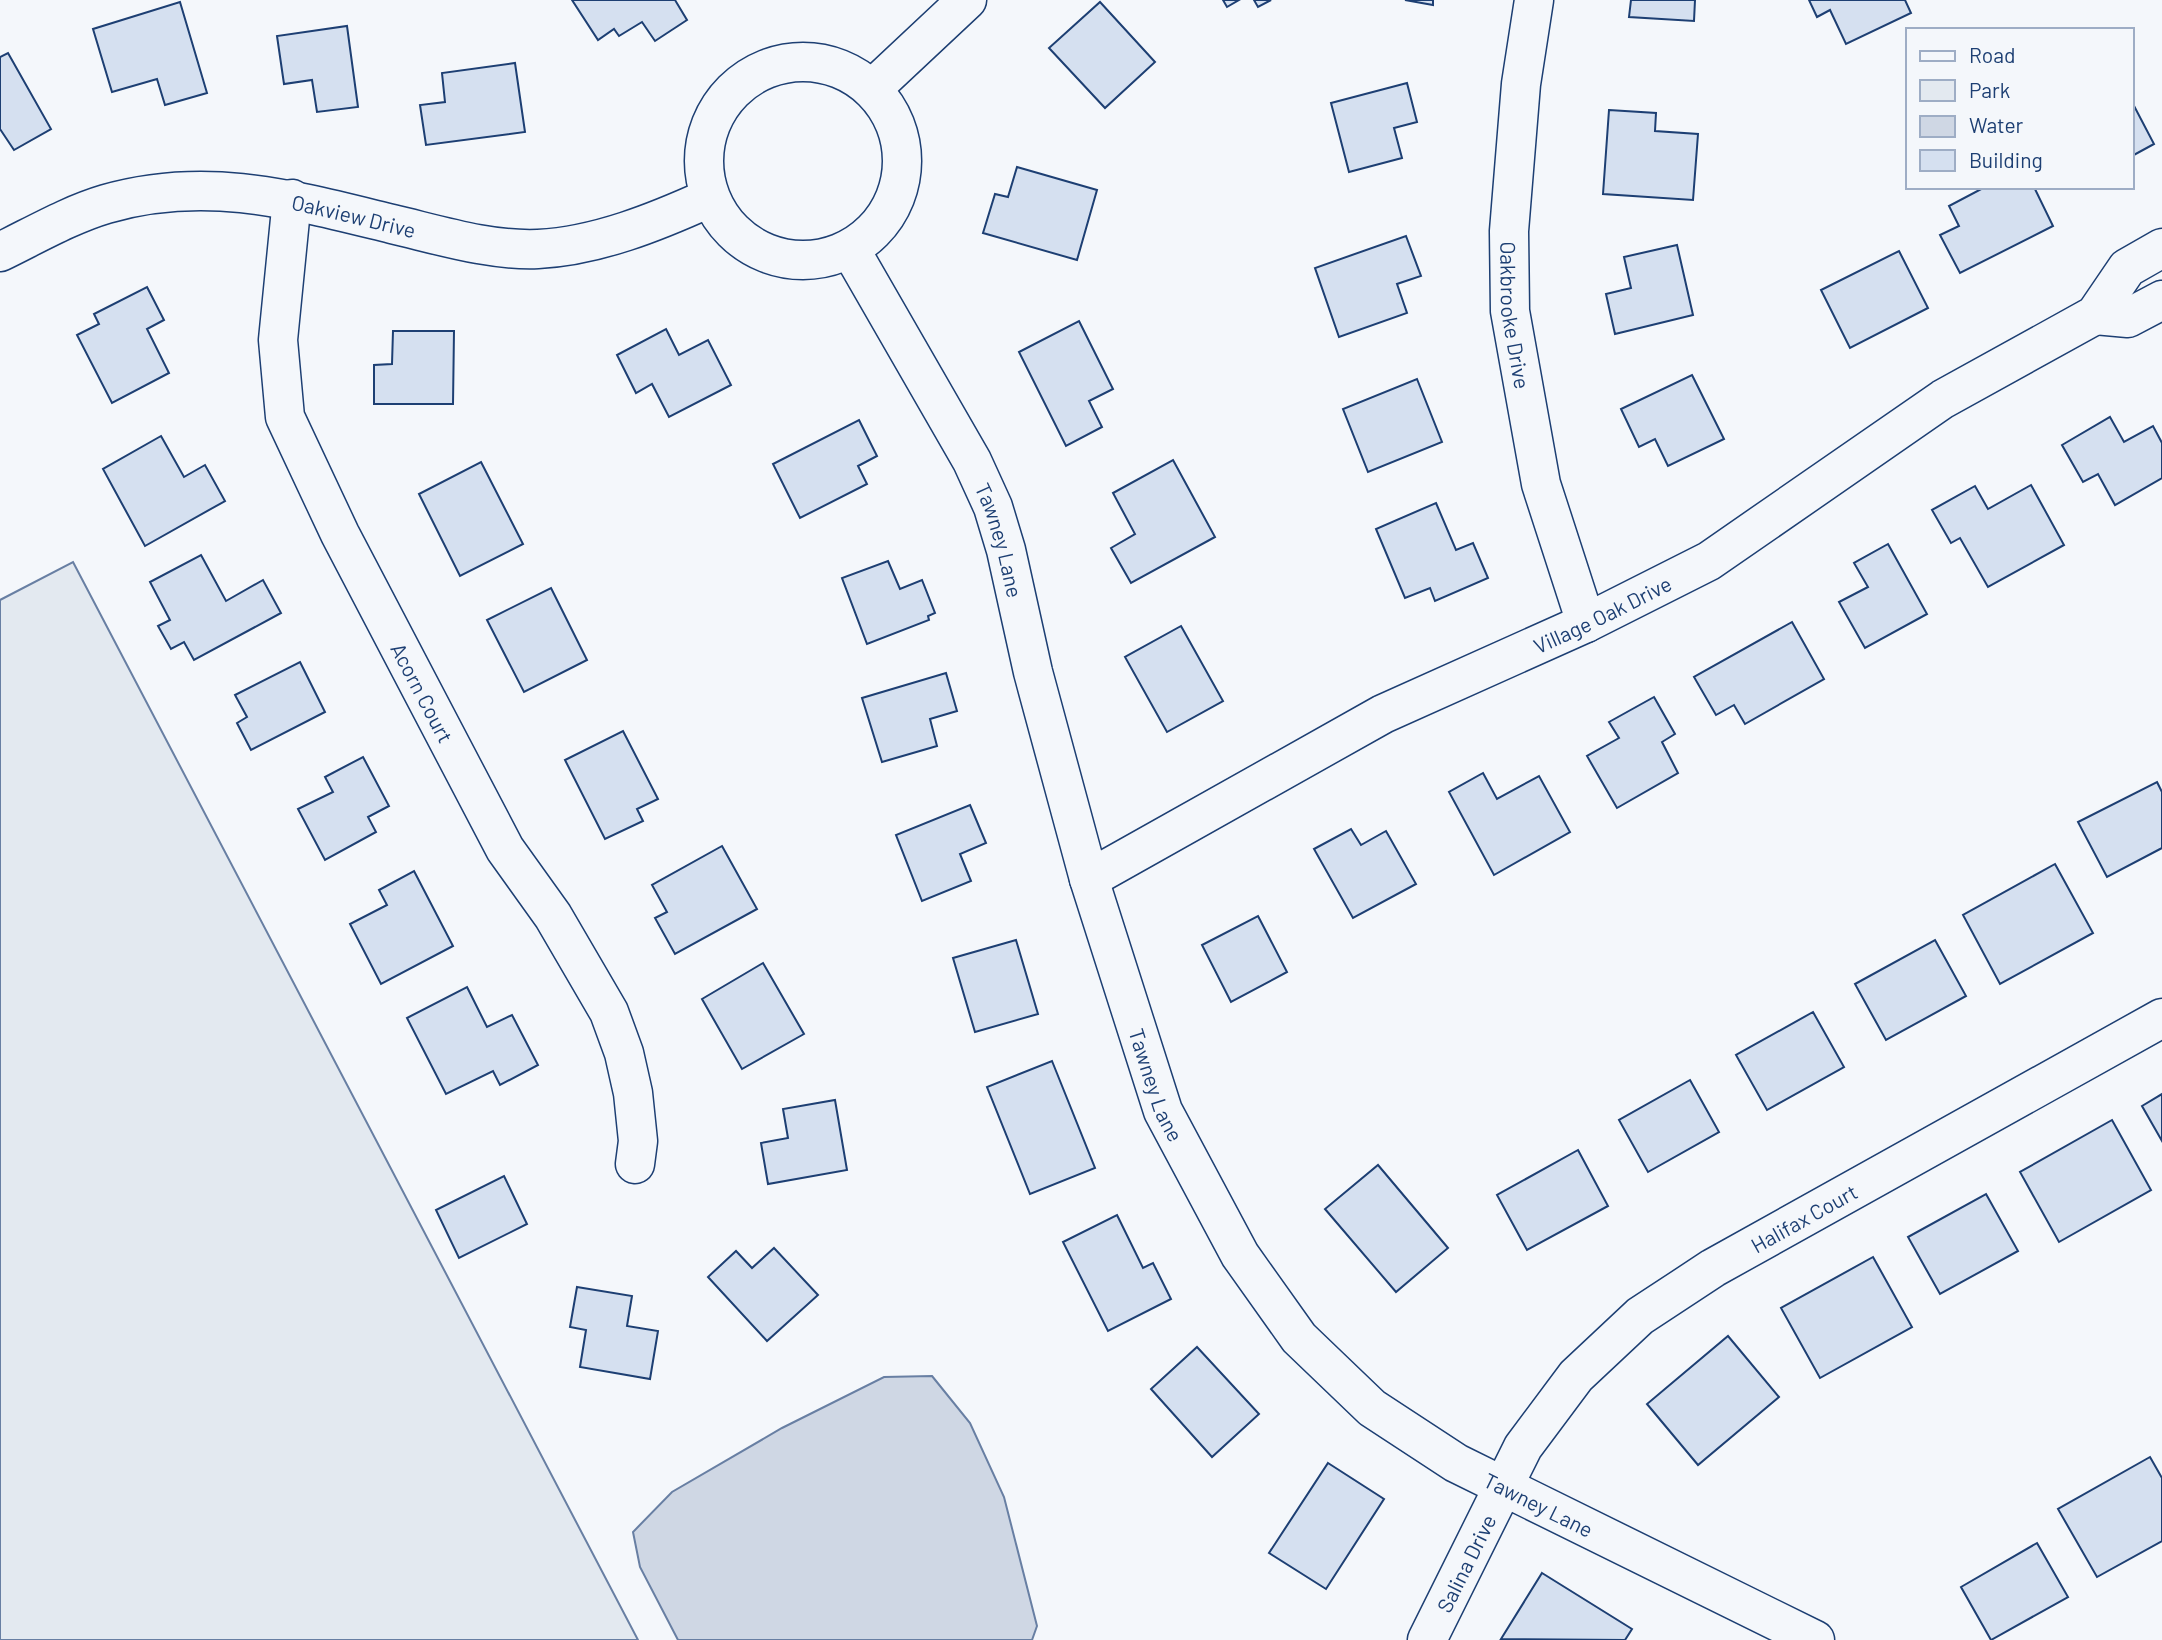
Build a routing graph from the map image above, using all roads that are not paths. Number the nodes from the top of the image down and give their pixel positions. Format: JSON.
{"nodes":[{"id":1,"x":967,"y":0,"type":"edge"},
{"id":2,"x":1534,"y":0,"type":"edge"},
{"id":3,"x":873,"y":89,"type":"junction"},
{"id":4,"x":709,"y":198,"type":"junction"},
{"id":5,"x":292,"y":199,"type":"junction"},
{"id":6,"x":850,"y":248,"type":"junction"},
{"id":7,"x":2162,"y":248,"type":"edge"},
{"id":8,"x":0,"y":252,"type":"edge"},
{"id":9,"x":2162,"y":300,"type":"edge"},
{"id":10,"x":2095,"y":315,"type":"junction"},
{"id":11,"x":1586,"y":623,"type":"junction"},
{"id":12,"x":1089,"y":879,"type":"junction"},
{"id":13,"x":2162,"y":1018,"type":"edge"},
{"id":14,"x":635,"y":1164,"type":"dead end"},
{"id":15,"x":1502,"y":1485,"type":"junction"},
{"id":16,"x":1427,"y":1640,"type":"edge"},
{"id":17,"x":1815,"y":1640,"type":"edge"}],
"edges":[{"from":1,"to":3,"type":"street"},
{"from":2,"to":11,"type":"street","name":"Oakbrooke Drive"},
{"from":3,"to":4,"type":"street"},
{"from":3,"to":6,"type":"street"},
{"from":4,"to":5,"type":"street","name":"Oakview Drive"},
{"from":4,"to":6,"type":"street"},
{"from":5,"to":8,"type":"street","name":"Oakview Drive"},
{"from":5,"to":14,"type":"street","name":"Acorn Court"},
{"from":6,"to":12,"type":"street","name":"Tawney Lane"},
{"from":7,"to":10,"type":"street","name":"Village Oak Drive"},
{"from":9,"to":10,"type":"street"},
{"from":10,"to":11,"type":"street","name":"Village Oak Drive"},
{"from":11,"to":12,"type":"street","name":"Village Oak Drive"},
{"from":12,"to":15,"type":"street","name":"Tawney Lane"},
{"from":13,"to":15,"type":"street","name":"Halifax Court"},
{"from":15,"to":16,"type":"street","name":"Salina Drive"},
{"from":15,"to":17,"type":"street","name":"Tawney Lane"}]}
